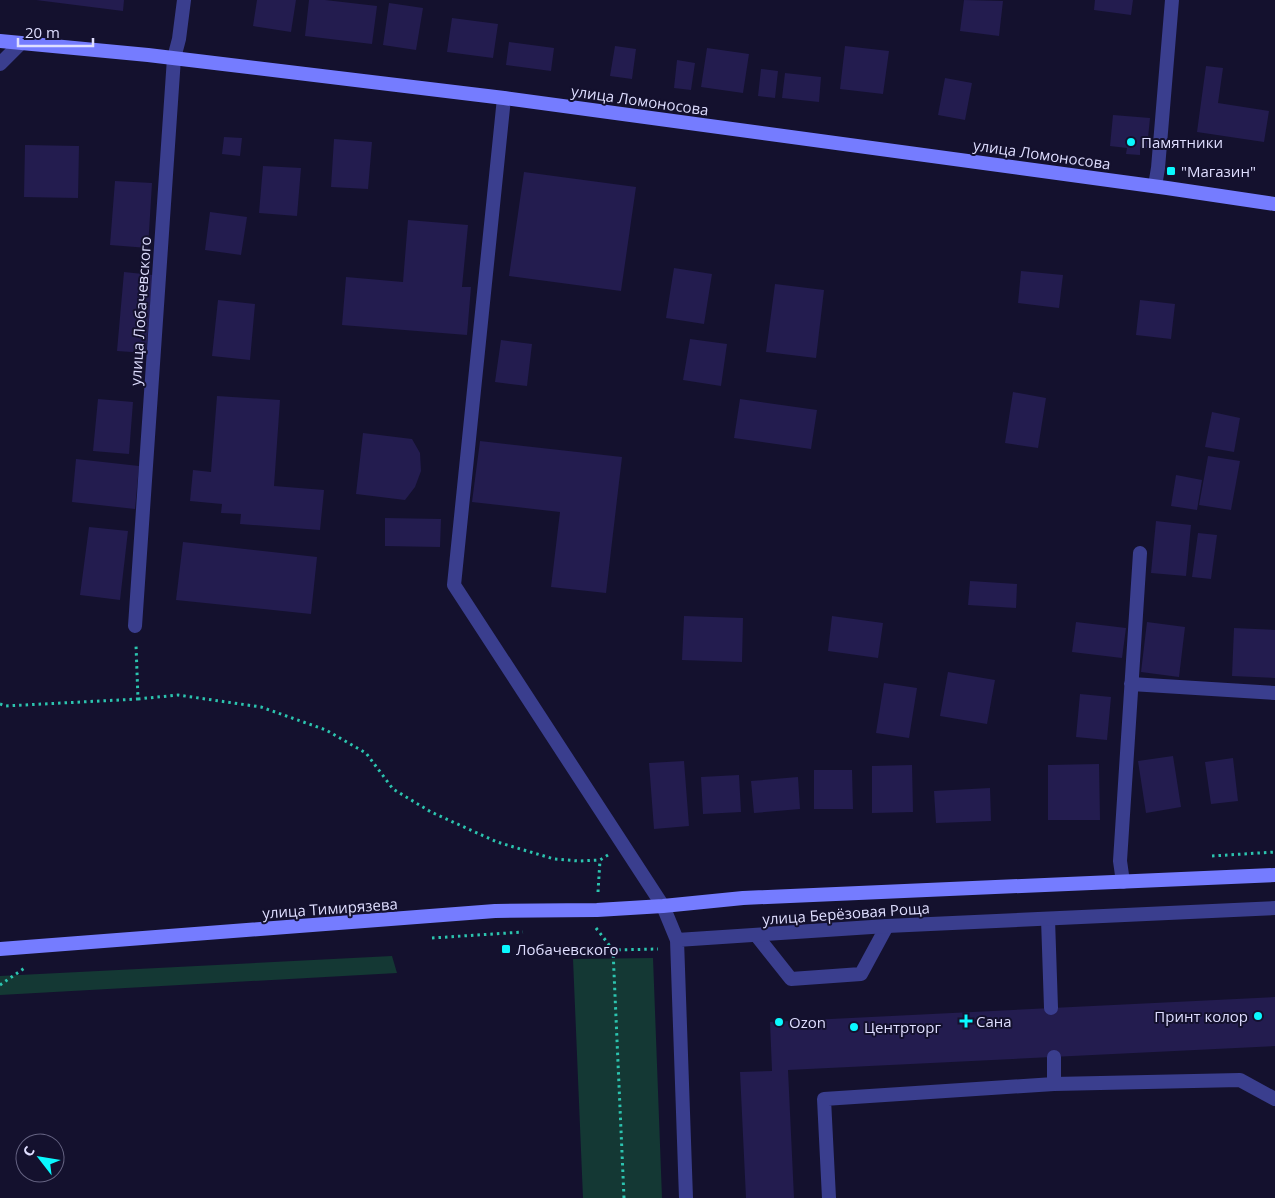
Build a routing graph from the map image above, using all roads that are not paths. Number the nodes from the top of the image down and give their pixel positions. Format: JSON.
{"nodes":[{"id":1,"x":184,"y":0,"type":"edge"},
{"id":2,"x":1172,"y":0,"type":"edge"},
{"id":3,"x":0,"y":41,"type":"edge"},
{"id":4,"x":20,"y":44,"type":"junction"},
{"id":5,"x":174,"y":58,"type":"junction"},
{"id":6,"x":0,"y":64,"type":"edge"},
{"id":7,"x":504,"y":98,"type":"junction"},
{"id":8,"x":1155,"y":186,"type":"junction"},
{"id":9,"x":1275,"y":204,"type":"edge"},
{"id":10,"x":1140,"y":552,"type":"dead end"},
{"id":11,"x":135,"y":626,"type":"road end"},
{"id":12,"x":1132,"y":684,"type":"junction"},
{"id":13,"x":1275,"y":693,"type":"edge"},
{"id":14,"x":1275,"y":875,"type":"edge"},
{"id":15,"x":1123,"y":882,"type":"junction"},
{"id":16,"x":663,"y":906,"type":"junction"},
{"id":17,"x":1275,"y":908,"type":"edge"},
{"id":18,"x":1048,"y":919,"type":"junction"},
{"id":19,"x":887,"y":926,"type":"junction"},
{"id":20,"x":756,"y":935,"type":"junction"},
{"id":21,"x":677,"y":944,"type":"junction"},
{"id":22,"x":0,"y":949,"type":"edge"},
{"id":23,"x":1052,"y":1008,"type":"dead end"},
{"id":24,"x":1054,"y":1057,"type":"dead end"},
{"id":25,"x":1054,"y":1084,"type":"junction"},
{"id":26,"x":1275,"y":1099,"type":"edge"},
{"id":27,"x":686,"y":1198,"type":"edge"},
{"id":28,"x":829,"y":1198,"type":"edge"}],
"edges":[{"from":1,"to":5,"type":"street","name":"улица Лобачевского"},
{"from":2,"to":8,"type":"street"},
{"from":3,"to":4,"type":"main road","name":"улица Ломоносова"},
{"from":4,"to":5,"type":"main road","name":"улица Ломоносова"},
{"from":4,"to":6,"type":"street"},
{"from":5,"to":7,"type":"main road","name":"улица Ломоносова"},
{"from":5,"to":11,"type":"street","name":"улица Лобачевского"},
{"from":7,"to":8,"type":"main road","name":"улица Ломоносова"},
{"from":7,"to":16,"type":"street"},
{"from":8,"to":9,"type":"main road","name":"улица Ломоносова"},
{"from":10,"to":12,"type":"street"},
{"from":12,"to":13,"type":"street"},
{"from":12,"to":15,"type":"street"},
{"from":14,"to":15,"type":"main road","name":"улица Тимирязева"},
{"from":15,"to":16,"type":"main road","name":"улица Тимирязева"},
{"from":16,"to":21,"type":"street"},
{"from":16,"to":22,"type":"main road","name":"улица Тимирязева"},
{"from":17,"to":18,"type":"street","name":"улица Берёзовая Роща"},
{"from":18,"to":19,"type":"street","name":"улица Берёзовая Роща"},
{"from":18,"to":23,"type":"street"},
{"from":19,"to":20,"type":"street","name":"улица Берёзовая Роща"},
{"from":19,"to":20,"type":"street"},
{"from":20,"to":21,"type":"street","name":"улица Берёзовая Роща"},
{"from":21,"to":27,"type":"street"},
{"from":24,"to":25,"type":"street"},
{"from":25,"to":26,"type":"street"},
{"from":25,"to":28,"type":"street"}]}
